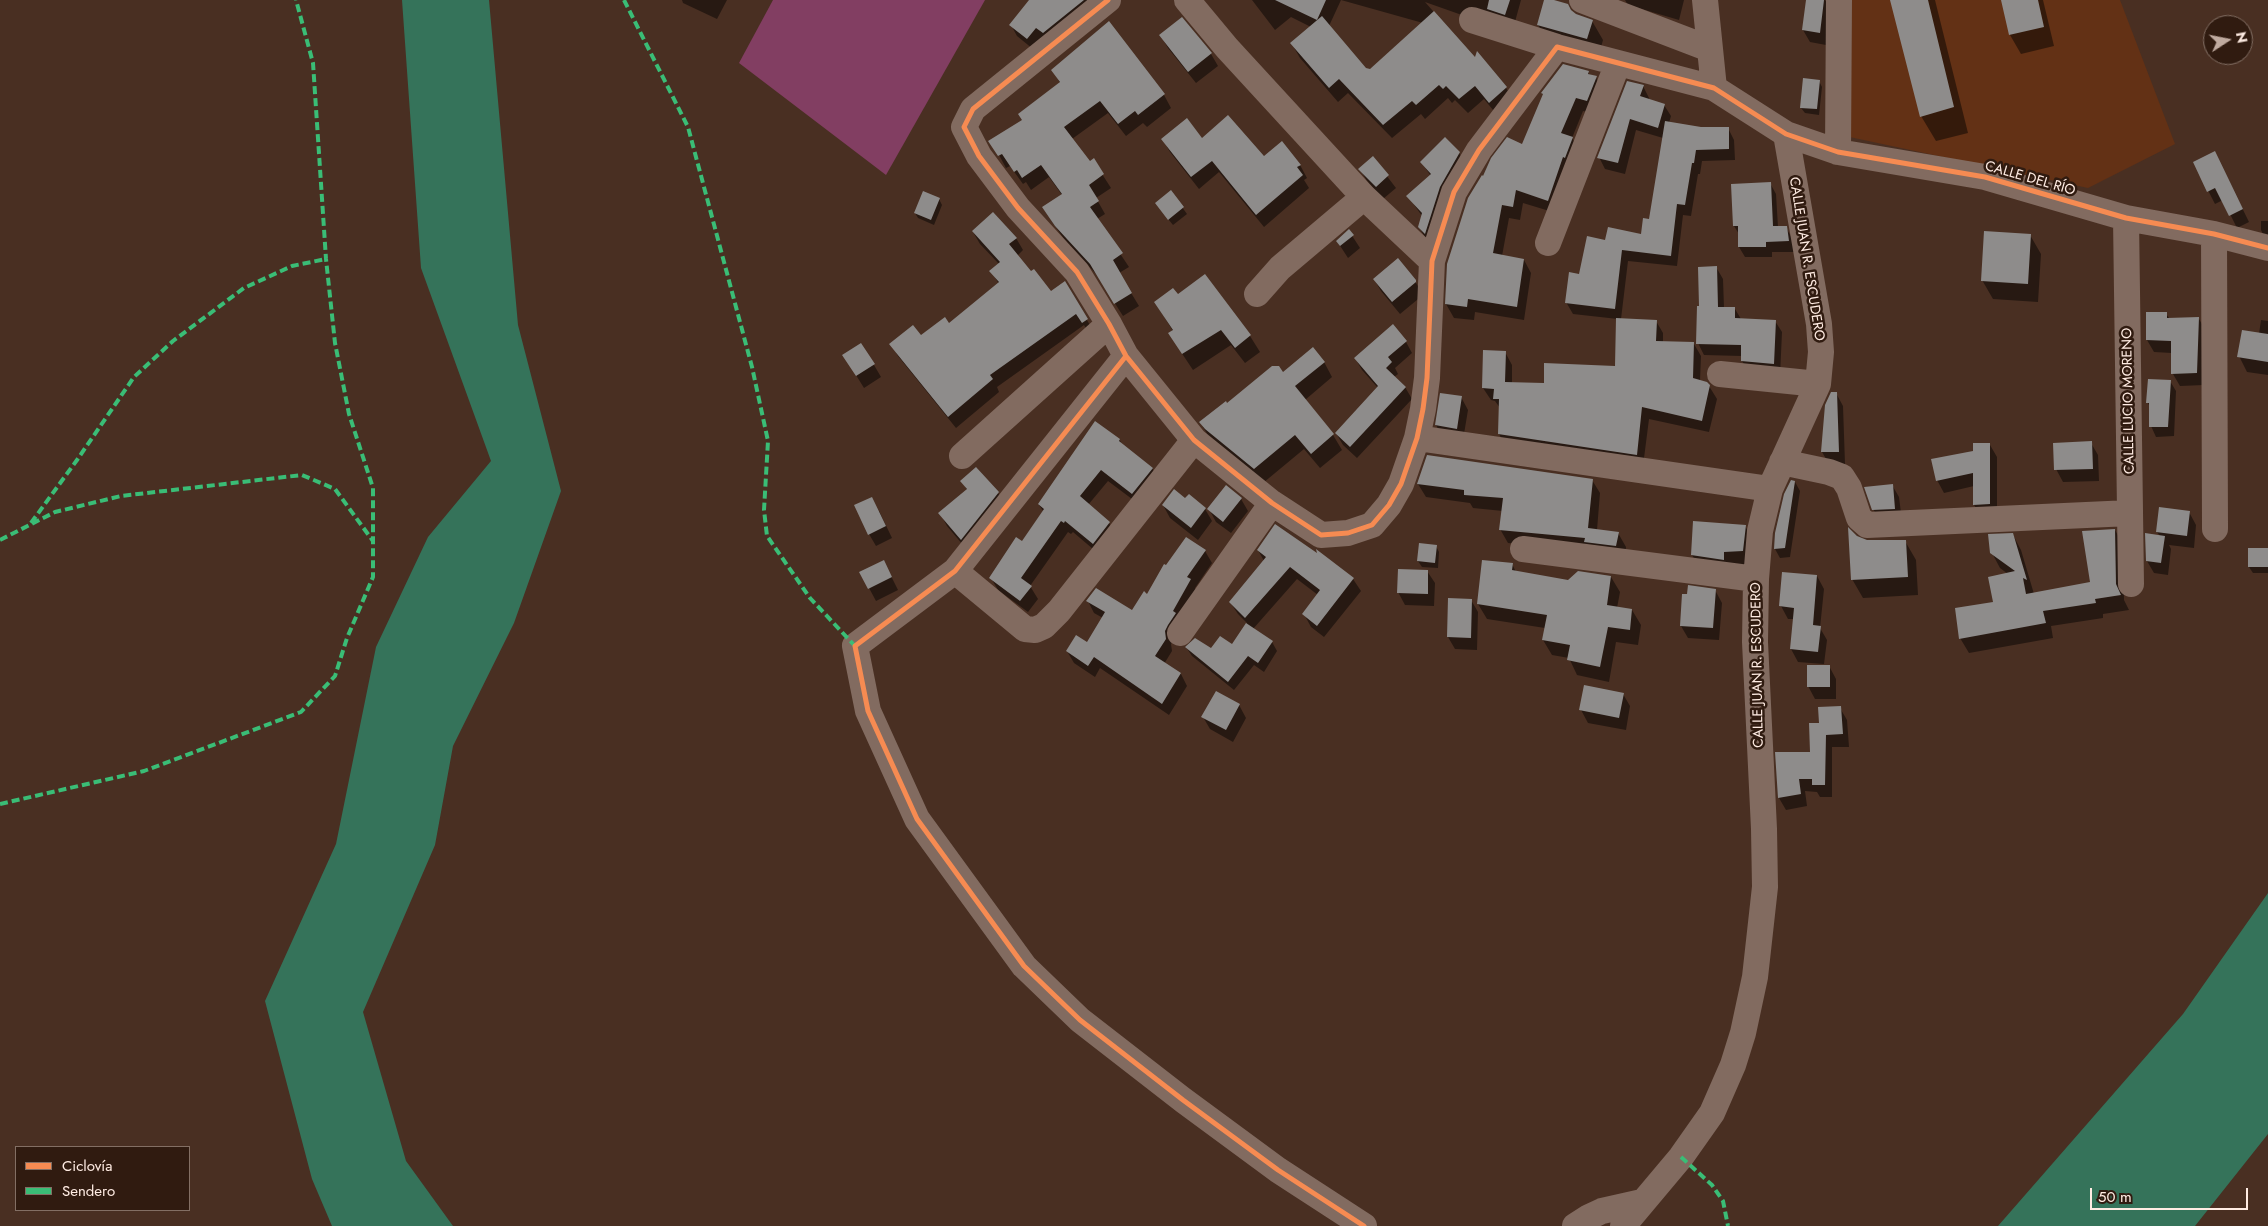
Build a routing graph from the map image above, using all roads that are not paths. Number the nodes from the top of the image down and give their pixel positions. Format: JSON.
{"nodes":[{"id":1,"x":1108,"y":0,"type":"edge"},
{"id":2,"x":1187,"y":0,"type":"edge"},
{"id":3,"x":1582,"y":0,"type":"edge"},
{"id":4,"x":1705,"y":0,"type":"edge"},
{"id":5,"x":1839,"y":0,"type":"edge"},
{"id":6,"x":1472,"y":20,"type":"dead end"},
{"id":7,"x":1557,"y":47,"type":"junction"},
{"id":8,"x":1710,"y":49,"type":"junction"},
{"id":9,"x":1618,"y":63,"type":"junction"},
{"id":10,"x":1714,"y":88,"type":"junction"},
{"id":11,"x":1786,"y":134,"type":"junction"},
{"id":12,"x":1838,"y":152,"type":"junction"},
{"id":13,"x":1364,"y":197,"type":"junction"},
{"id":14,"x":2126,"y":218,"type":"junction"},
{"id":15,"x":2214,"y":234,"type":"junction"},
{"id":16,"x":1548,"y":243,"type":"dead end"},
{"id":17,"x":2268,"y":248,"type":"edge"},
{"id":18,"x":1432,"y":261,"type":"junction"},
{"id":19,"x":1257,"y":294,"type":"dead end"},
{"id":20,"x":1109,"y":324,"type":"junction"},
{"id":21,"x":1126,"y":356,"type":"junction"},
{"id":22,"x":1720,"y":374,"type":"dead end"},
{"id":23,"x":1818,"y":384,"type":"junction"},
{"id":24,"x":1417,"y":438,"type":"junction"},
{"id":25,"x":1194,"y":440,"type":"junction"},
{"id":26,"x":962,"y":456,"type":"dead end"},
{"id":27,"x":1782,"y":462,"type":"junction"},
{"id":28,"x":1770,"y":489,"type":"junction"},
{"id":29,"x":1272,"y":504,"type":"junction"},
{"id":30,"x":2130,"y":513,"type":"junction"},
{"id":31,"x":2215,"y":529,"type":"dead end"},
{"id":32,"x":1523,"y":549,"type":"dead end"},
{"id":33,"x":955,"y":571,"type":"junction"},
{"id":34,"x":1756,"y":579,"type":"junction"},
{"id":35,"x":2131,"y":584,"type":"dead end"},
{"id":36,"x":1180,"y":633,"type":"dead end"},
{"id":37,"x":1642,"y":1202,"type":"junction"},
{"id":38,"x":1364,"y":1226,"type":"edge"},
{"id":39,"x":1575,"y":1226,"type":"edge"},
{"id":40,"x":1623,"y":1226,"type":"edge"}],
"edges":[{"from":1,"to":20,"type":"street"},
{"from":2,"to":13,"type":"street"},
{"from":3,"to":8,"type":"street"},
{"from":4,"to":8,"type":"street"},
{"from":5,"to":12,"type":"street"},
{"from":6,"to":7,"type":"street"},
{"from":7,"to":9,"type":"street"},
{"from":7,"to":18,"type":"street"},
{"from":8,"to":10,"type":"street"},
{"from":9,"to":10,"type":"street"},
{"from":9,"to":16,"type":"street"},
{"from":10,"to":11,"type":"street"},
{"from":11,"to":12,"type":"street","name":"CALLE DEL RÍO"},
{"from":11,"to":23,"type":"street","name":"CALLE JUAN R. ESCUDERO"},
{"from":12,"to":14,"type":"street","name":"CALLE DEL RÍO"},
{"from":13,"to":18,"type":"street"},
{"from":13,"to":19,"type":"street"},
{"from":14,"to":15,"type":"street","name":"CALLE DEL RÍO"},
{"from":14,"to":30,"type":"street","name":"CALLE LUCIO MORENO"},
{"from":15,"to":17,"type":"street","name":"CALLE DEL RÍO"},
{"from":15,"to":31,"type":"street"},
{"from":18,"to":24,"type":"street"},
{"from":20,"to":21,"type":"street"},
{"from":20,"to":26,"type":"street"},
{"from":21,"to":25,"type":"street"},
{"from":21,"to":33,"type":"street"},
{"from":22,"to":23,"type":"street"},
{"from":23,"to":27,"type":"street","name":"CALLE JUAN R. ESCUDERO"},
{"from":24,"to":28,"type":"street"},
{"from":24,"to":29,"type":"street"},
{"from":25,"to":29,"type":"street"},
{"from":25,"to":33,"type":"street"},
{"from":27,"to":28,"type":"street","name":"CALLE JUAN R. ESCUDERO"},
{"from":27,"to":30,"type":"street"},
{"from":28,"to":34,"type":"street","name":"CALLE JUAN R. ESCUDERO"},
{"from":29,"to":36,"type":"street"},
{"from":30,"to":35,"type":"street","name":"CALLE LUCIO MORENO"},
{"from":32,"to":34,"type":"street"},
{"from":33,"to":38,"type":"street"},
{"from":34,"to":37,"type":"street","name":"CALLE JUAN R. ESCUDERO"},
{"from":37,"to":39,"type":"street"},
{"from":37,"to":40,"type":"street","name":"CALLE JUAN R. ESCUDERO"}]}
